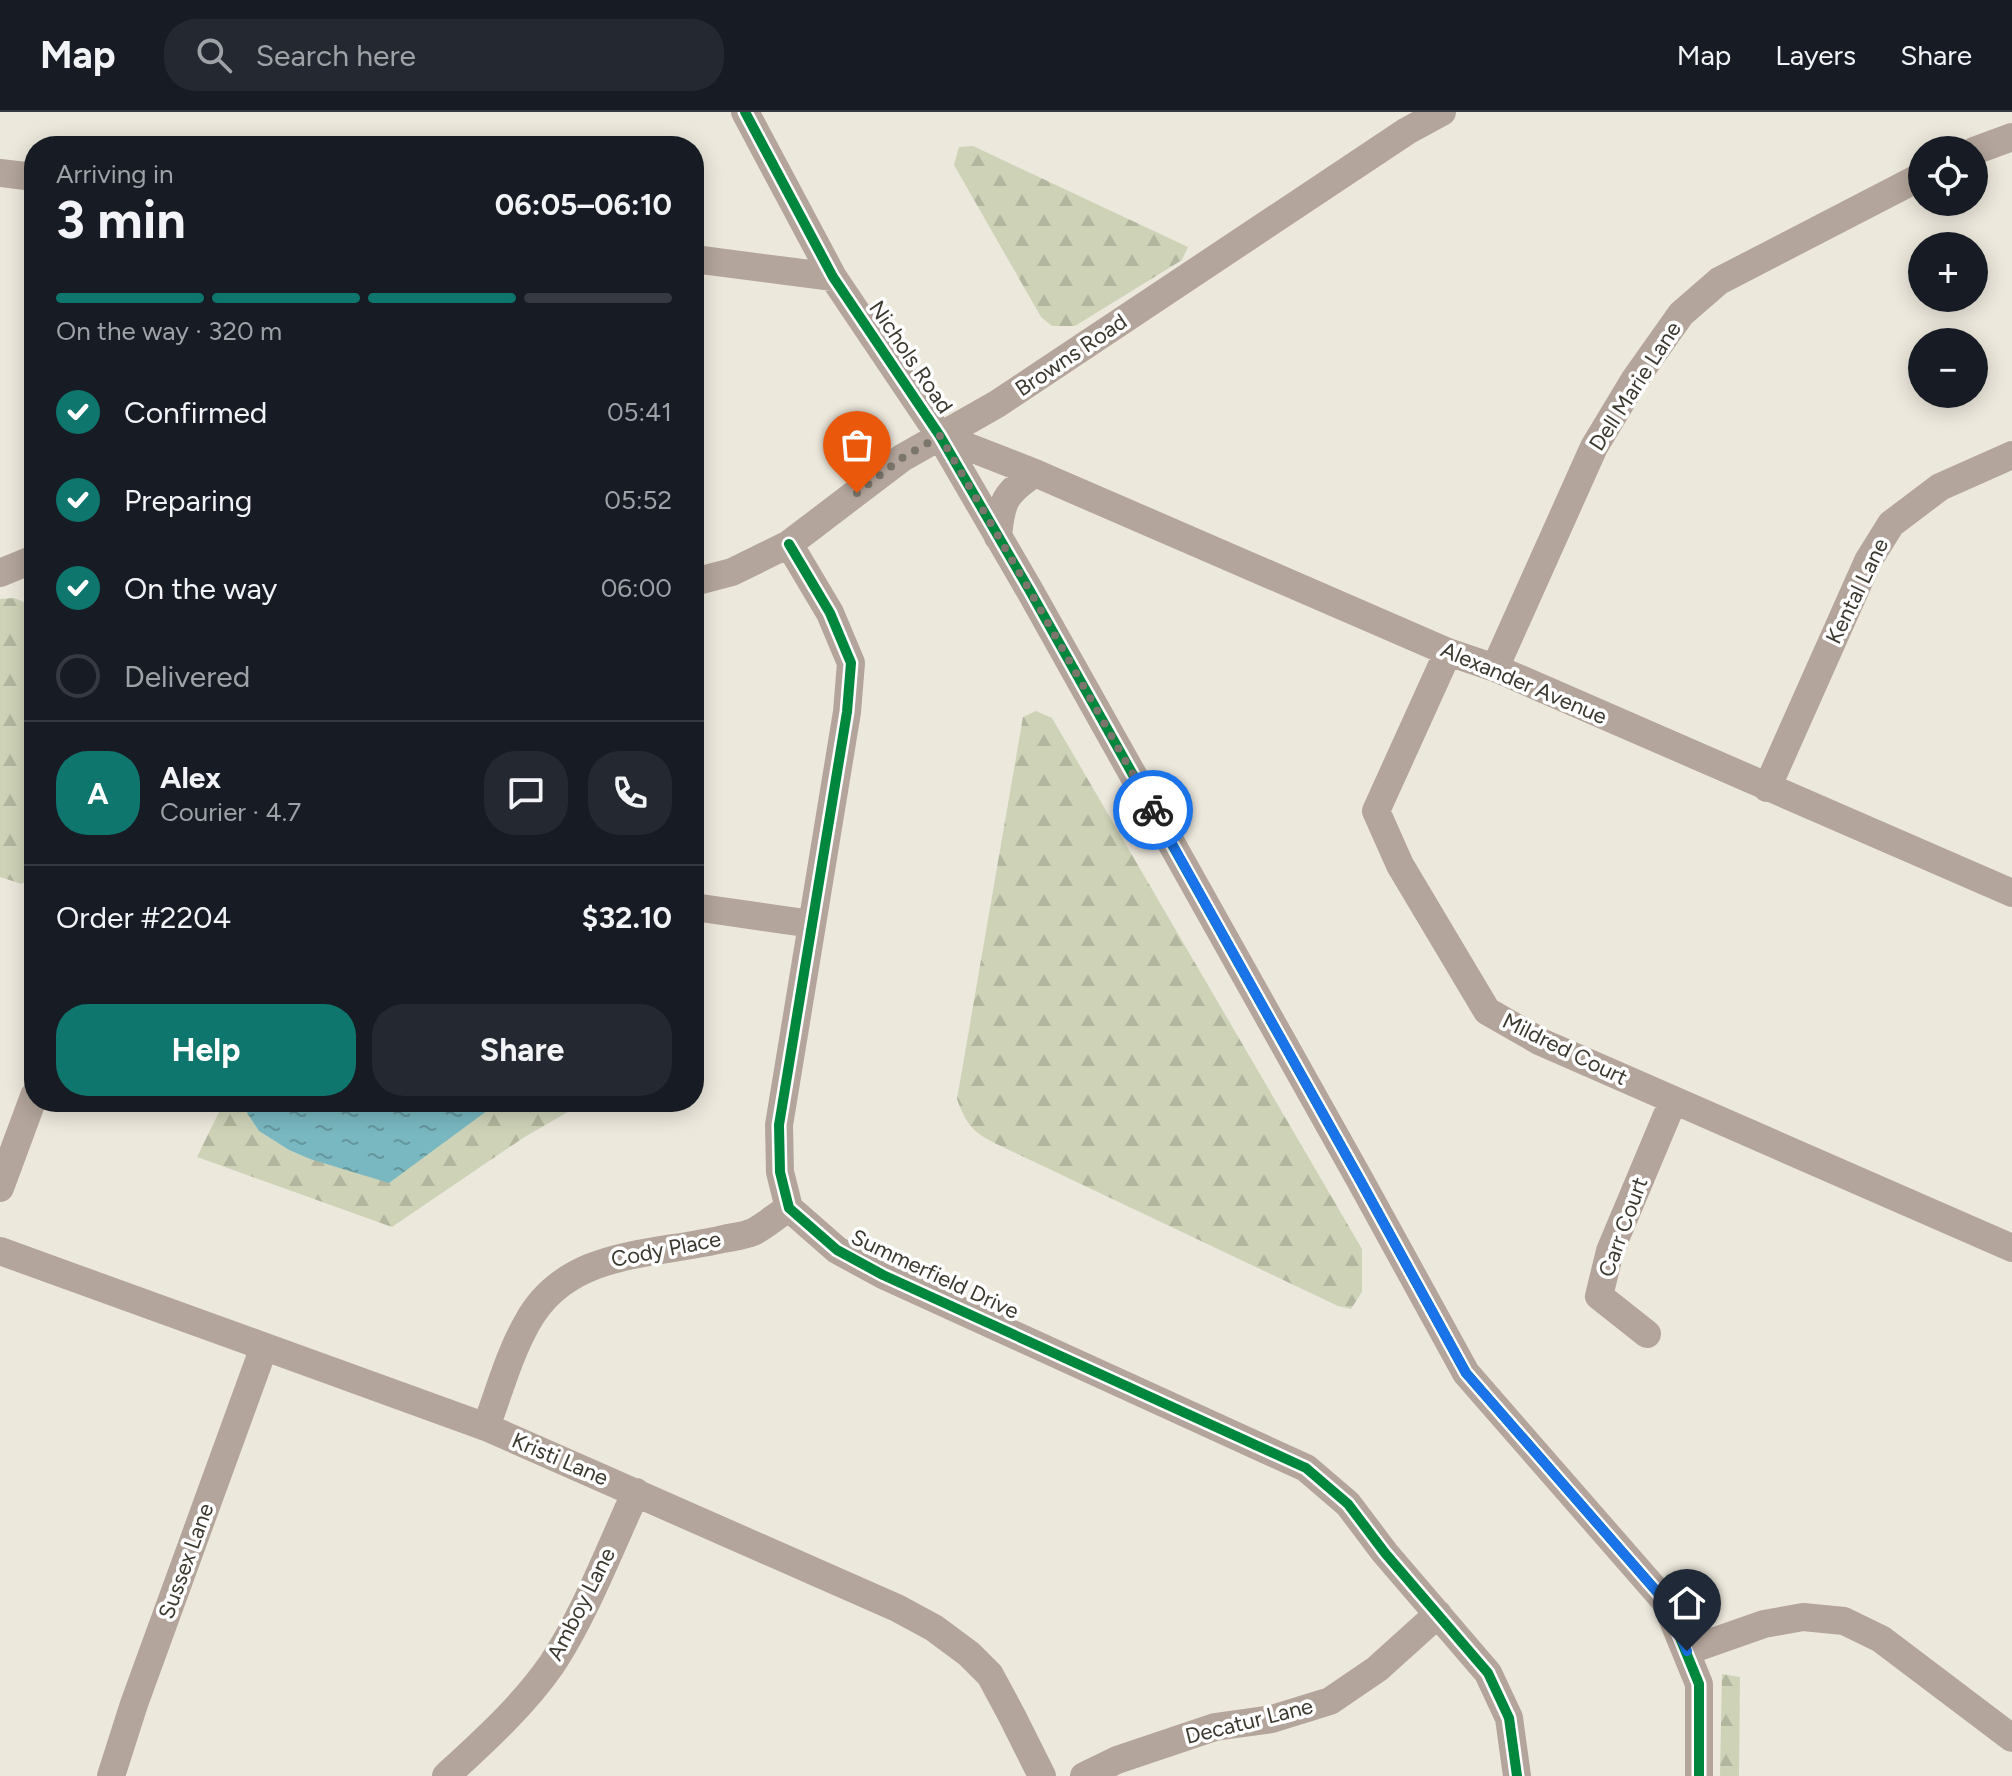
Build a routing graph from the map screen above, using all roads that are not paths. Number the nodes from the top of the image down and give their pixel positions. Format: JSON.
{"nodes":[{"id":1,"x":745,"y":112,"type":"edge"},
{"id":2,"x":1442,"y":112,"type":"edge"},
{"id":3,"x":2012,"y":137,"type":"edge"},
{"id":4,"x":1988,"y":146,"type":"edge"},
{"id":5,"x":0,"y":173,"type":"edge"},
{"id":6,"x":24,"y":176,"type":"edge"},
{"id":7,"x":1908,"y":183,"type":"edge"},
{"id":8,"x":704,"y":260,"type":"edge"},
{"id":9,"x":833,"y":277,"type":"junction"},
{"id":10,"x":940,"y":436,"type":"junction"},
{"id":11,"x":2012,"y":455,"type":"edge"},
{"id":12,"x":1035,"y":473,"type":"junction"},
{"id":13,"x":998,"y":537,"type":"junction"},
{"id":14,"x":789,"y":544,"type":"junction"},
{"id":15,"x":24,"y":563,"type":"edge"},
{"id":16,"x":0,"y":573,"type":"edge"},
{"id":17,"x":704,"y":579,"type":"edge"},
{"id":18,"x":1448,"y":652,"type":"junction"},
{"id":19,"x":1495,"y":668,"type":"junction"},
{"id":20,"x":1767,"y":788,"type":"junction"},
{"id":21,"x":2012,"y":893,"type":"edge"},
{"id":22,"x":704,"y":908,"type":"edge"},
{"id":23,"x":812,"y":924,"type":"junction"},
{"id":24,"x":1673,"y":1101,"type":"junction"},
{"id":25,"x":28,"y":1112,"type":"edge"},
{"id":26,"x":0,"y":1188,"type":"edge"},
{"id":27,"x":789,"y":1208,"type":"junction"},
{"id":28,"x":2012,"y":1248,"type":"edge"},
{"id":29,"x":0,"y":1251,"type":"edge"},
{"id":30,"x":1647,"y":1334,"type":"dead end"},
{"id":31,"x":264,"y":1347,"type":"junction"},
{"id":32,"x":486,"y":1427,"type":"junction"},
{"id":33,"x":636,"y":1492,"type":"junction"},
{"id":34,"x":1438,"y":1614,"type":"junction"},
{"id":35,"x":1687,"y":1651,"type":"junction"},
{"id":36,"x":2012,"y":1738,"type":"edge"},
{"id":37,"x":111,"y":1776,"type":"edge"},
{"id":38,"x":446,"y":1776,"type":"edge"},
{"id":39,"x":1042,"y":1776,"type":"edge"},
{"id":40,"x":1084,"y":1776,"type":"edge"},
{"id":41,"x":1517,"y":1776,"type":"edge"},
{"id":42,"x":1699,"y":1776,"type":"edge"}],
"edges":[{"from":1,"to":9,"type":"street","name":"Nichols Road"},
{"from":2,"to":10,"type":"street","name":"Browns Road"},
{"from":3,"to":4,"type":"street"},
{"from":5,"to":6,"type":"street"},
{"from":7,"to":19,"type":"street","name":"Dell Marie Lane"},
{"from":8,"to":9,"type":"street"},
{"from":9,"to":10,"type":"street","name":"Nichols Road"},
{"from":10,"to":12,"type":"street","name":"Alexander Avenue"},
{"from":10,"to":13,"type":"street","name":"Nichols Road"},
{"from":10,"to":14,"type":"street","name":"Browns Road"},
{"from":11,"to":20,"type":"street","name":"Kental Lane"},
{"from":12,"to":13,"type":"street"},
{"from":12,"to":18,"type":"street","name":"Alexander Avenue"},
{"from":13,"to":35,"type":"street","name":"Nichols Road"},
{"from":14,"to":17,"type":"street","name":"Browns Road"},
{"from":14,"to":23,"type":"street"},
{"from":15,"to":16,"type":"street"},
{"from":18,"to":19,"type":"street","name":"Alexander Avenue"},
{"from":18,"to":24,"type":"street","name":"Mildred Court"},
{"from":19,"to":20,"type":"street","name":"Alexander Avenue"},
{"from":20,"to":21,"type":"street","name":"Alexander Avenue"},
{"from":22,"to":23,"type":"street"},
{"from":23,"to":27,"type":"street"},
{"from":24,"to":28,"type":"street","name":"Mildred Court"},
{"from":24,"to":30,"type":"street","name":"Carr Court"},
{"from":25,"to":26,"type":"street"},
{"from":27,"to":32,"type":"street","name":"Cody Place"},
{"from":27,"to":34,"type":"street","name":"Summerfield Drive"},
{"from":29,"to":31,"type":"street","name":"Kristi Lane"},
{"from":31,"to":32,"type":"street","name":"Kristi Lane"},
{"from":31,"to":37,"type":"street","name":"Sussex Lane"},
{"from":32,"to":33,"type":"street","name":"Kristi Lane"},
{"from":33,"to":38,"type":"street","name":"Amboy Lane"},
{"from":33,"to":39,"type":"street","name":"Kristi Lane"},
{"from":34,"to":40,"type":"street","name":"Decatur Lane"},
{"from":34,"to":41,"type":"street","name":"Summerfield Drive"},
{"from":35,"to":36,"type":"street"},
{"from":35,"to":42,"type":"street","name":"Nichols Road"}]}
